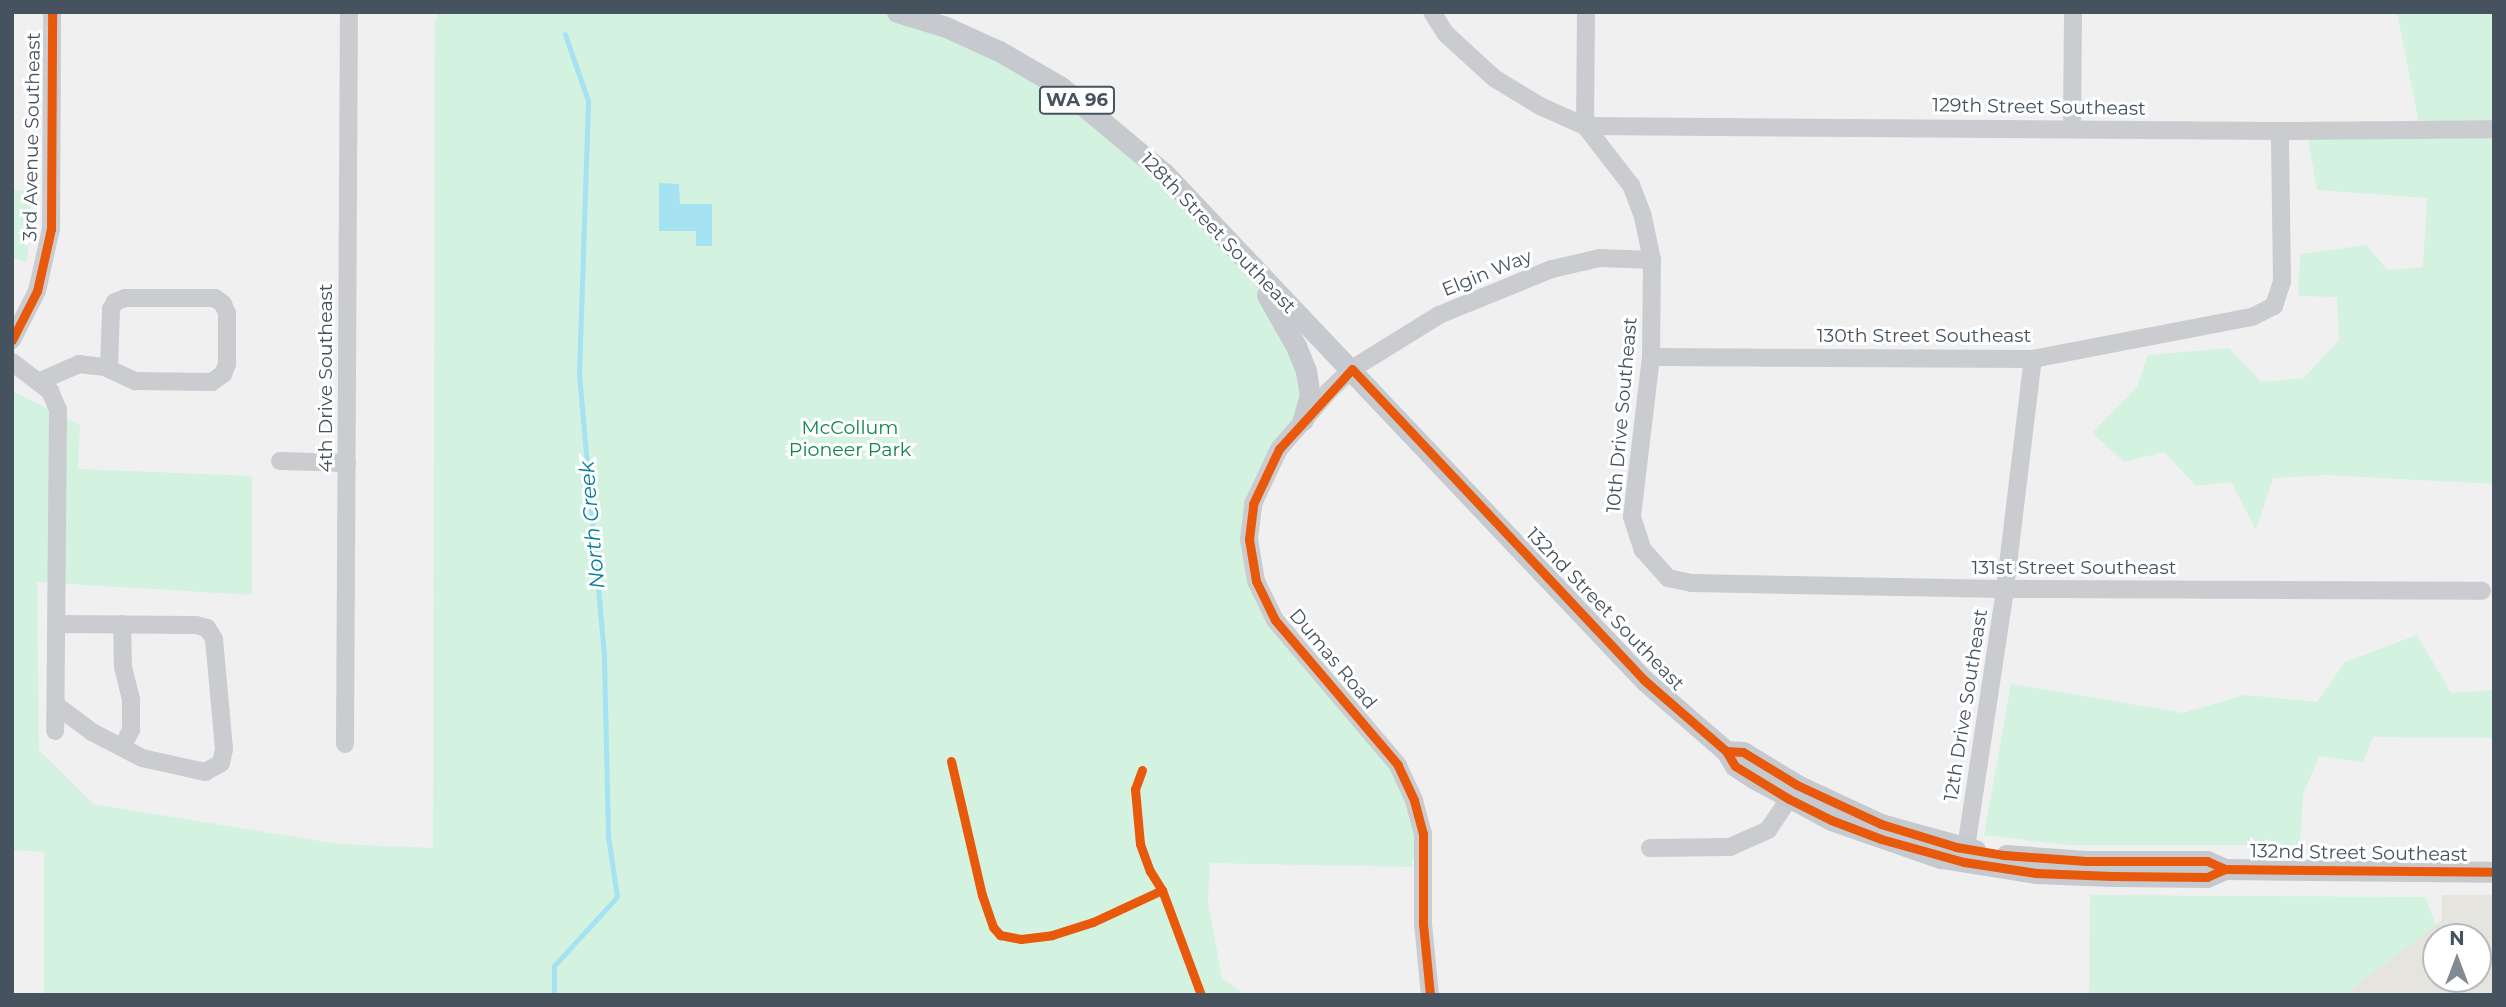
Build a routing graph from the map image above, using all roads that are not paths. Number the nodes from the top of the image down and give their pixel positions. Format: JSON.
{"nodes":[{"id":1,"x":52,"y":12,"type":"edge"},
{"id":2,"x":349,"y":12,"type":"edge"},
{"id":3,"x":898,"y":12,"type":"edge"},
{"id":4,"x":1432,"y":12,"type":"edge"},
{"id":5,"x":1586,"y":12,"type":"edge"},
{"id":6,"x":2073,"y":12,"type":"edge"},
{"id":7,"x":1585,"y":126,"type":"junction"},
{"id":8,"x":2072,"y":127,"type":"junction"},
{"id":9,"x":2494,"y":130,"type":"edge"},
{"id":10,"x":2280,"y":131,"type":"junction"},
{"id":11,"x":1653,"y":260,"type":"junction"},
{"id":12,"x":1248,"y":263,"type":"junction"},
{"id":13,"x":12,"y":340,"type":"edge"},
{"id":14,"x":1651,"y":357,"type":"junction"},
{"id":15,"x":2033,"y":359,"type":"junction"},
{"id":16,"x":12,"y":362,"type":"edge"},
{"id":17,"x":109,"y":369,"type":"junction"},
{"id":18,"x":1352,"y":369,"type":"junction"},
{"id":19,"x":38,"y":382,"type":"junction"},
{"id":20,"x":1303,"y":420,"type":"junction"},
{"id":21,"x":280,"y":461,"type":"dead end"},
{"id":22,"x":347,"y":463,"type":"junction"},
{"id":23,"x":1491,"y":517,"type":"joint"},
{"id":24,"x":1668,"y":578,"type":"joint"},
{"id":25,"x":2005,"y":589,"type":"junction"},
{"id":26,"x":2482,"y":591,"type":"dead end"},
{"id":27,"x":57,"y":624,"type":"junction"},
{"id":28,"x":122,"y":624,"type":"junction"},
{"id":29,"x":56,"y":705,"type":"junction"},
{"id":30,"x":55,"y":731,"type":"dead end"},
{"id":31,"x":345,"y":744,"type":"dead end"},
{"id":32,"x":123,"y":746,"type":"junction"},
{"id":33,"x":1726,"y":751,"type":"junction"},
{"id":34,"x":1788,"y":799,"type":"junction"},
{"id":35,"x":1650,"y":848,"type":"dead end"},
{"id":36,"x":1966,"y":848,"type":"junction"},
{"id":37,"x":2225,"y":869,"type":"junction"},
{"id":38,"x":2494,"y":872,"type":"edge"},
{"id":39,"x":1430,"y":995,"type":"edge"}],
"edges":[{"from":1,"to":13,"type":"street","name":"3rd Avenue Southeast"},
{"from":2,"to":22,"type":"street","name":"4th Drive Southeast"},
{"from":3,"to":12,"type":"main road","name":"128th Street Southeast","number":"WA 96"},
{"from":4,"to":7,"type":"street"},
{"from":5,"to":7,"type":"street"},
{"from":6,"to":8,"type":"street"},
{"from":7,"to":8,"type":"street","name":"129th Street Southeast"},
{"from":7,"to":11,"type":"street","name":"10th Drive Southeast"},
{"from":8,"to":10,"type":"street","name":"129th Street Southeast"},
{"from":9,"to":10,"type":"street","name":"129th Street Southeast"},
{"from":10,"to":15,"type":"street","name":"130th Street Southeast"},
{"from":11,"to":14,"type":"street","name":"10th Drive Southeast"},
{"from":11,"to":18,"type":"street","name":"Elgin Way"},
{"from":12,"to":18,"type":"main road","name":"128th Street Southeast","number":"WA 96"},
{"from":12,"to":20,"type":"main road"},
{"from":14,"to":15,"type":"street","name":"130th Street Southeast"},
{"from":14,"to":24,"type":"street","name":"10th Drive Southeast"},
{"from":15,"to":25,"type":"street","name":"12th Drive Southeast"},
{"from":16,"to":19,"type":"street"},
{"from":17,"to":17,"type":"street"},
{"from":17,"to":19,"type":"street"},
{"from":18,"to":20,"type":"street","name":"Dumas Road"},
{"from":18,"to":23,"type":"main road","name":"128th Street Southeast","number":"WA 96"},
{"from":19,"to":27,"type":"street"},
{"from":20,"to":39,"type":"street","name":"Dumas Road"},
{"from":21,"to":22,"type":"street"},
{"from":22,"to":31,"type":"street","name":"4th Drive Southeast"},
{"from":23,"to":33,"type":"main road","name":"132nd Street Southeast","number":"WA 96"},
{"from":24,"to":25,"type":"street","name":"131st Street Southeast"},
{"from":25,"to":26,"type":"street","name":"131st Street Southeast"},
{"from":25,"to":36,"type":"street","name":"12th Drive Southeast"},
{"from":27,"to":28,"type":"street"},
{"from":27,"to":29,"type":"street"},
{"from":28,"to":32,"type":"street"},
{"from":28,"to":32,"type":"street"},
{"from":29,"to":30,"type":"street"},
{"from":29,"to":32,"type":"street"},
{"from":33,"to":34,"type":"main road","name":"132nd Street Southeast","number":"WA 96"},
{"from":33,"to":36,"type":"main road","name":"132nd Street Southeast","number":"WA 96"},
{"from":34,"to":35,"type":"street"},
{"from":34,"to":37,"type":"main road","name":"132nd Street Southeast","number":"WA 96"},
{"from":36,"to":37,"type":"main road","name":"132nd Street Southeast","number":"WA 96"},
{"from":37,"to":38,"type":"main road","name":"132nd Street Southeast","number":"WA 96"}]}
